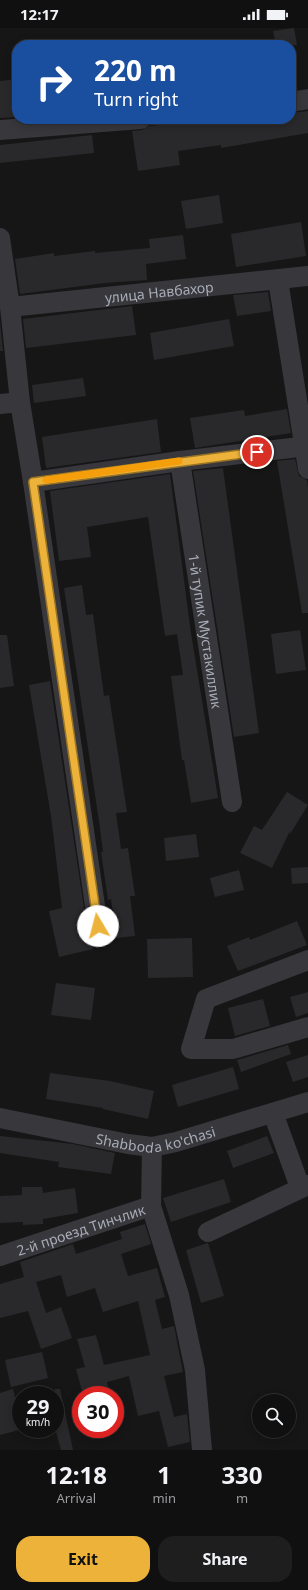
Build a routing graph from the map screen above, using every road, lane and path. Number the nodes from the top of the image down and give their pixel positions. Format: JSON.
{"nodes":[{"id":1,"x":308,"y":99,"type":"edge"},
{"id":2,"x":296,"y":101,"type":"edge"},
{"id":3,"x":77,"y":124,"type":"edge"},
{"id":4,"x":0,"y":130,"type":"edge"},
{"id":5,"x":0,"y":238,"type":"edge"},
{"id":6,"x":308,"y":276,"type":"edge"},
{"id":7,"x":278,"y":280,"type":"junction"},
{"id":8,"x":10,"y":307,"type":"junction"},
{"id":9,"x":20,"y":402,"type":"junction"},
{"id":10,"x":0,"y":404,"type":"edge"},
{"id":11,"x":306,"y":447,"type":"edge"},
{"id":12,"x":180,"y":461,"type":"junction"},
{"id":13,"x":308,"y":469,"type":"edge"},
{"id":14,"x":33,"y":482,"type":"junction"},
{"id":15,"x":232,"y":802,"type":"dead end"},
{"id":16,"x":98,"y":926,"type":"dead end"},
{"id":17,"x":308,"y":960,"type":"edge"},
{"id":18,"x":308,"y":1027,"type":"edge"},
{"id":19,"x":308,"y":1102,"type":"edge"},
{"id":20,"x":273,"y":1113,"type":"junction"},
{"id":21,"x":0,"y":1118,"type":"edge"},
{"id":22,"x":152,"y":1147,"type":"junction"},
{"id":23,"x":304,"y":1186,"type":"edge"},
{"id":24,"x":151,"y":1206,"type":"junction"},
{"id":25,"x":208,"y":1232,"type":"dead end"},
{"id":26,"x":0,"y":1256,"type":"edge"},
{"id":27,"x":202,"y":1450,"type":"edge"}],
"edges":[{"from":1,"to":2,"type":"street"},
{"from":3,"to":4,"type":"street"},
{"from":5,"to":8,"type":"street"},
{"from":6,"to":7,"type":"street","name":"улица Навбахор"},
{"from":7,"to":8,"type":"street","name":"улица Навбахор"},
{"from":7,"to":11,"type":"street"},
{"from":8,"to":9,"type":"street"},
{"from":9,"to":10,"type":"street"},
{"from":9,"to":14,"type":"street"},
{"from":11,"to":12,"type":"street"},
{"from":11,"to":13,"type":"street"},
{"from":12,"to":14,"type":"street"},
{"from":12,"to":15,"type":"street","name":"1-й тупик Мустакиллик"},
{"from":14,"to":16,"type":"street"},
{"from":17,"to":18,"type":"street"},
{"from":19,"to":20,"type":"street","name":"Shabboda ko'chasi"},
{"from":20,"to":22,"type":"street","name":"Shabboda ko'chasi"},
{"from":20,"to":23,"type":"street"},
{"from":21,"to":22,"type":"street","name":"Shabboda ko'chasi"},
{"from":22,"to":24,"type":"street","name":"2-й проезд Тинчлик"},
{"from":23,"to":25,"type":"street"},
{"from":24,"to":26,"type":"street","name":"2-й проезд Тинчлик"},
{"from":24,"to":27,"type":"street"}]}
